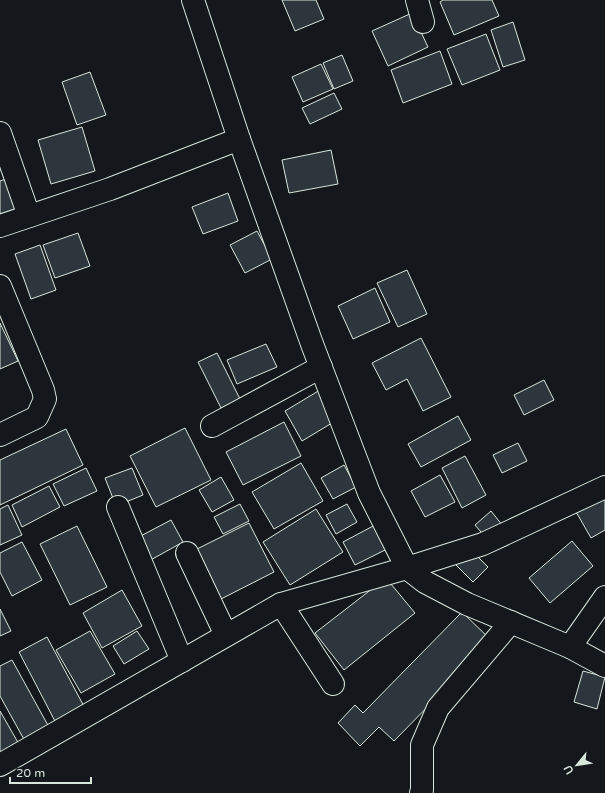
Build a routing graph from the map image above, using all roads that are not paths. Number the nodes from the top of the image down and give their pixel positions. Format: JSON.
{"nodes":[{"id":1,"x":194,"y":0,"type":"edge"},
{"id":2,"x":417,"y":0,"type":"edge"},
{"id":3,"x":423,"y":22,"type":"dead end"},
{"id":4,"x":0,"y":133,"type":"edge"},
{"id":5,"x":239,"y":139,"type":"junction"},
{"id":6,"x":29,"y":216,"type":"junction"},
{"id":7,"x":0,"y":226,"type":"edge"},
{"id":8,"x":0,"y":286,"type":"edge"},
{"id":9,"x":321,"y":367,"type":"junction"},
{"id":10,"x":212,"y":426,"type":"dead end"},
{"id":11,"x":0,"y":434,"type":"edge"},
{"id":12,"x":605,"y":487,"type":"edge"},
{"id":13,"x":118,"y":507,"type":"dead end"},
{"id":14,"x":187,"y":553,"type":"dead end"},
{"id":15,"x":407,"y":568,"type":"junction"},
{"id":16,"x":605,"y":597,"type":"edge"},
{"id":17,"x":281,"y":604,"type":"junction"},
{"id":18,"x":511,"y":622,"type":"junction"},
{"id":19,"x":226,"y":635,"type":"junction"},
{"id":20,"x":570,"y":647,"type":"junction"},
{"id":21,"x":182,"y":661,"type":"junction"},
{"id":22,"x":605,"y":666,"type":"edge"},
{"id":23,"x":333,"y":684,"type":"dead end"},
{"id":24,"x":0,"y":765,"type":"edge"},
{"id":25,"x":421,"y":793,"type":"edge"}],
"edges":[{"from":1,"to":5,"type":"street"},
{"from":2,"to":3,"type":"street"},
{"from":4,"to":6,"type":"street"},
{"from":5,"to":6,"type":"street"},
{"from":5,"to":9,"type":"street"},
{"from":6,"to":7,"type":"street"},
{"from":8,"to":11,"type":"street"},
{"from":9,"to":10,"type":"street"},
{"from":9,"to":15,"type":"street"},
{"from":12,"to":15,"type":"street"},
{"from":13,"to":21,"type":"street"},
{"from":14,"to":19,"type":"street"},
{"from":15,"to":17,"type":"street"},
{"from":15,"to":18,"type":"street"},
{"from":16,"to":20,"type":"street"},
{"from":17,"to":19,"type":"street"},
{"from":17,"to":23,"type":"street"},
{"from":18,"to":20,"type":"street"},
{"from":18,"to":25,"type":"street"},
{"from":19,"to":21,"type":"street"},
{"from":20,"to":22,"type":"street"},
{"from":21,"to":24,"type":"street"}]}
